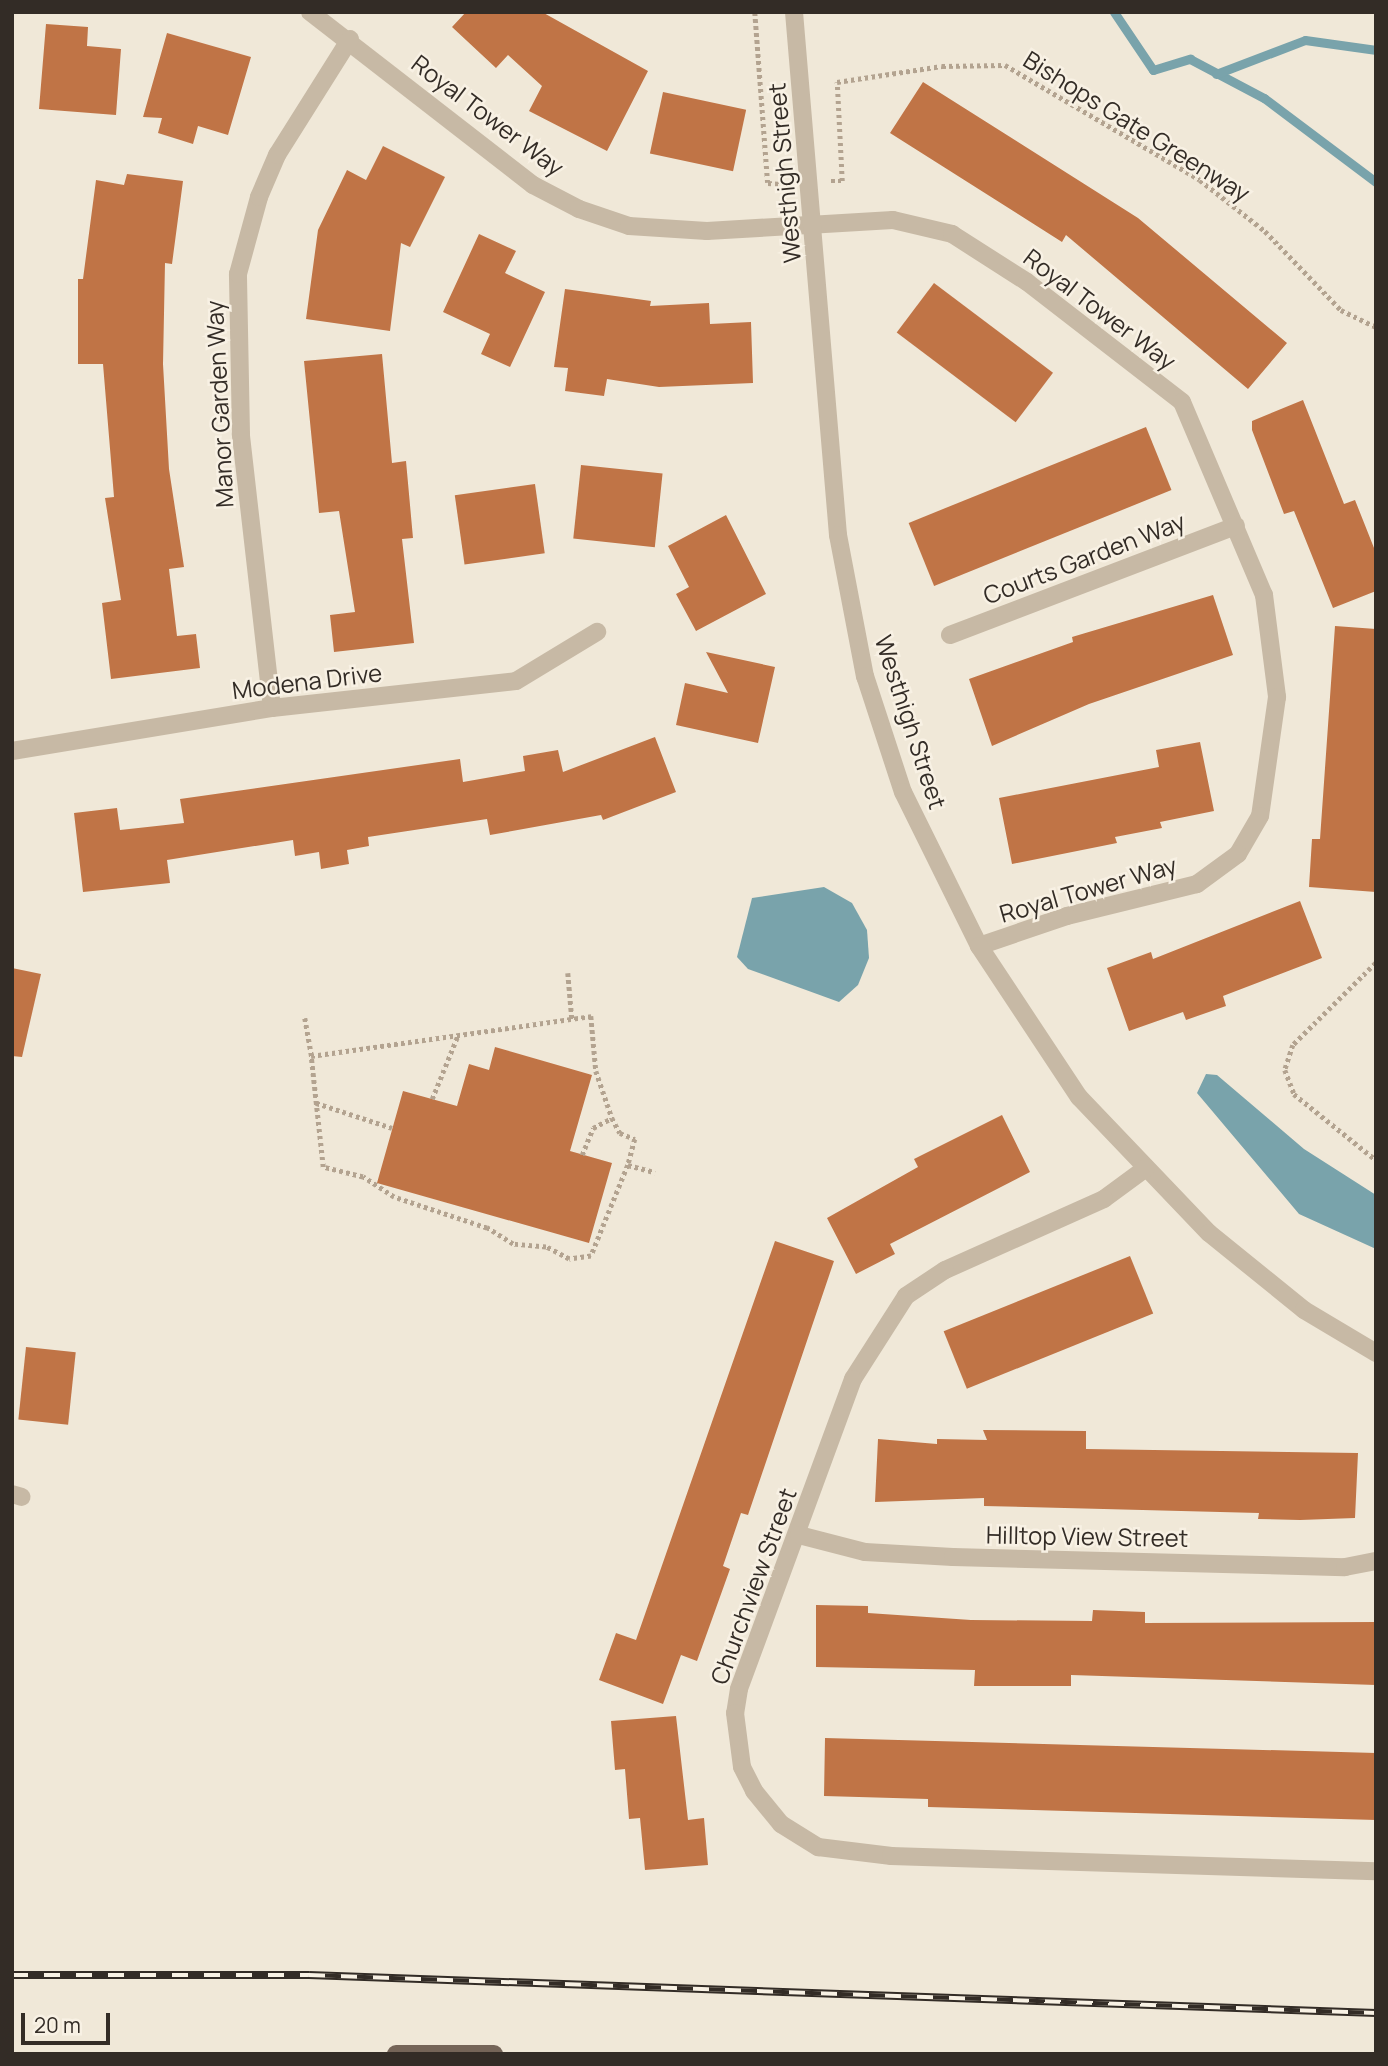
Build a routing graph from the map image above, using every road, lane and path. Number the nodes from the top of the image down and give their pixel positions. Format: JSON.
{"nodes":[{"id":1,"x":310,"y":12,"type":"edge"},
{"id":2,"x":755,"y":12,"type":"edge"},
{"id":3,"x":794,"y":12,"type":"edge"},
{"id":4,"x":350,"y":39,"type":"junction"},
{"id":5,"x":829,"y":181,"type":"dead end"},
{"id":6,"x":781,"y":184,"type":"dead end"},
{"id":7,"x":814,"y":224,"type":"junction"},
{"id":8,"x":1376,"y":327,"type":"edge"},
{"id":9,"x":1236,"y":526,"type":"junction"},
{"id":10,"x":597,"y":632,"type":"dead end"},
{"id":11,"x":950,"y":635,"type":"dead end"},
{"id":12,"x":272,"y":708,"type":"junction"},
{"id":13,"x":12,"y":751,"type":"edge"},
{"id":14,"x":979,"y":946,"type":"junction"},
{"id":15,"x":1376,"y":963,"type":"edge"},
{"id":16,"x":568,"y":973,"type":"dead end"},
{"id":17,"x":305,"y":1018,"type":"dead end"},
{"id":18,"x":572,"y":1019,"type":"junction"},
{"id":19,"x":458,"y":1035,"type":"junction"},
{"id":20,"x":312,"y":1056,"type":"junction"},
{"id":21,"x":432,"y":1099,"type":"dead end"},
{"id":22,"x":316,"y":1103,"type":"junction"},
{"id":23,"x":611,"y":1118,"type":"junction"},
{"id":24,"x":392,"y":1128,"type":"dead end"},
{"id":25,"x":582,"y":1155,"type":"dead end"},
{"id":26,"x":1376,"y":1160,"type":"edge"},
{"id":27,"x":628,"y":1165,"type":"junction"},
{"id":28,"x":1146,"y":1168,"type":"junction"},
{"id":29,"x":655,"y":1172,"type":"dead end"},
{"id":30,"x":1376,"y":1353,"type":"edge"},
{"id":31,"x":799,"y":1535,"type":"junction"},
{"id":32,"x":1376,"y":1561,"type":"edge"},
{"id":33,"x":1376,"y":1871,"type":"edge"},
{"id":34,"x":396,"y":2054,"type":"edge"},
{"id":35,"x":495,"y":2054,"type":"edge"}],
"edges":[{"from":1,"to":4,"type":"street","name":"Royal Tower Way"},
{"from":2,"to":6,"type":"path"},
{"from":3,"to":7,"type":"street","name":"Westhigh Street"},
{"from":4,"to":7,"type":"street","name":"Royal Tower Way"},
{"from":4,"to":12,"type":"street","name":"Manor Garden Way"},
{"from":5,"to":8,"type":"path","name":"Bishops Gate Greenway"},
{"from":7,"to":9,"type":"street","name":"Royal Tower Way"},
{"from":7,"to":14,"type":"street","name":"Westhigh Street"},
{"from":9,"to":11,"type":"street","name":"Courts Garden Way"},
{"from":9,"to":14,"type":"street","name":"Royal Tower Way"},
{"from":10,"to":12,"type":"street","name":"Modena Drive"},
{"from":12,"to":13,"type":"street","name":"Modena Drive"},
{"from":14,"to":28,"type":"street","name":"Westhigh Street"},
{"from":15,"to":26,"type":"path"},
{"from":16,"to":18,"type":"path"},
{"from":17,"to":20,"type":"path"},
{"from":18,"to":19,"type":"path"},
{"from":18,"to":23,"type":"path"},
{"from":19,"to":20,"type":"path"},
{"from":19,"to":21,"type":"path"},
{"from":20,"to":22,"type":"path"},
{"from":22,"to":24,"type":"path"},
{"from":22,"to":27,"type":"path"},
{"from":23,"to":25,"type":"path"},
{"from":23,"to":27,"type":"path"},
{"from":27,"to":29,"type":"path"},
{"from":28,"to":30,"type":"street","name":"Westhigh Street"},
{"from":28,"to":31,"type":"street","name":"Churchview Street"},
{"from":31,"to":32,"type":"street","name":"Hilltop View Street"},
{"from":31,"to":33,"type":"street","name":"Churchview Street"},
{"from":34,"to":35,"type":"main road"}]}
